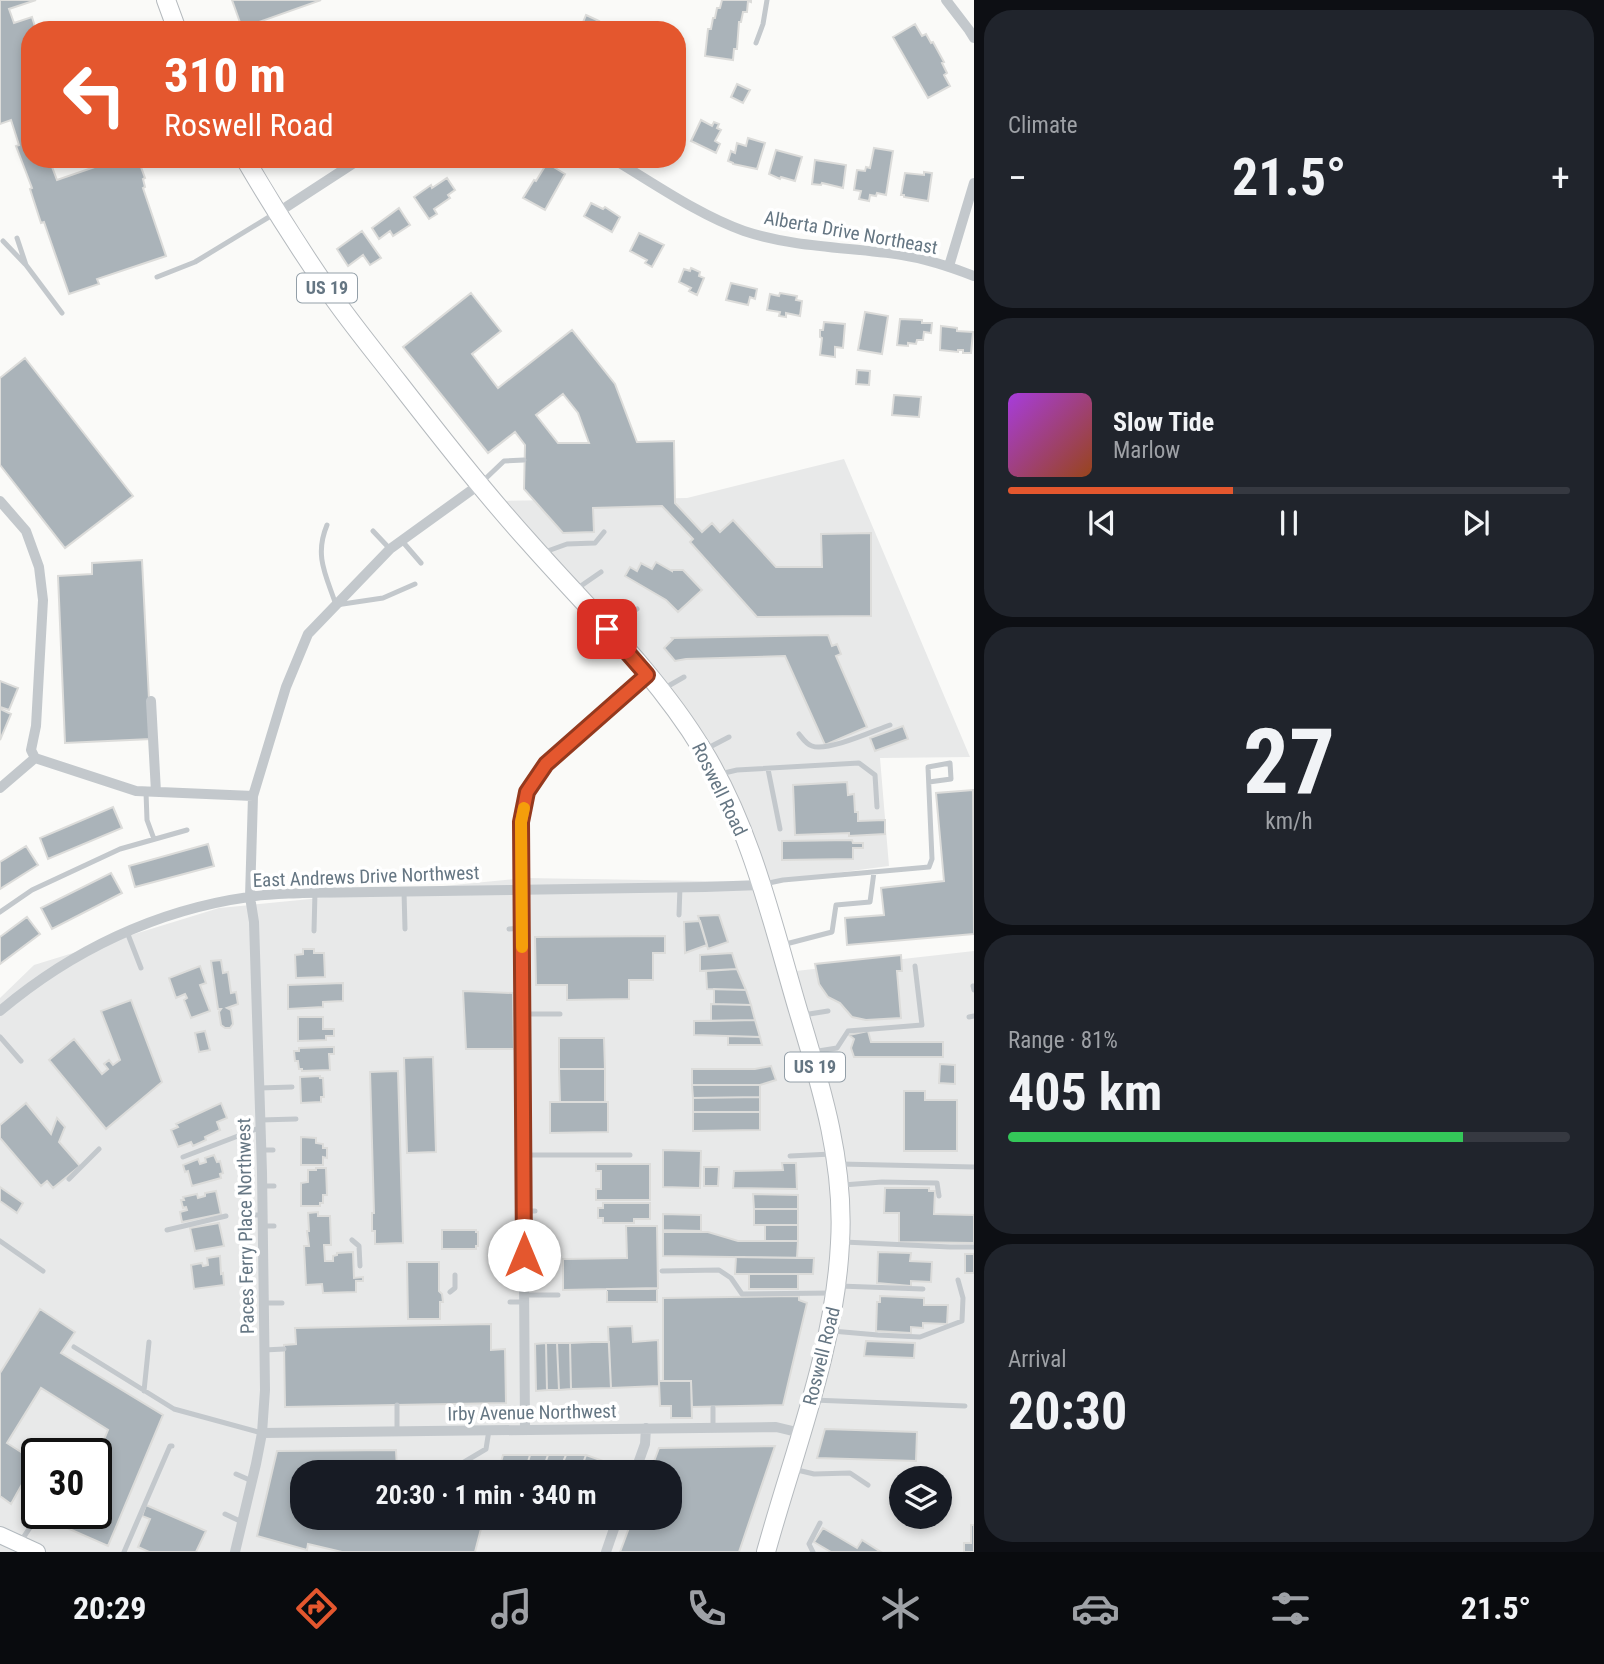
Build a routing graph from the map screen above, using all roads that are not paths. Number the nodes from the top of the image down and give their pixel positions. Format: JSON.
{"nodes":[{"id":1,"x":166,"y":0,"type":"edge"},
{"id":2,"x":767,"y":0,"type":"edge"},
{"id":3,"x":946,"y":0,"type":"edge"},
{"id":4,"x":174,"y":21,"type":"edge"},
{"id":5,"x":974,"y":38,"type":"edge"},
{"id":6,"x":756,"y":43,"type":"dead end"},
{"id":7,"x":250,"y":168,"type":"edge"},
{"id":8,"x":346,"y":168,"type":"edge"},
{"id":9,"x":628,"y":168,"type":"edge"},
{"id":10,"x":974,"y":183,"type":"edge"},
{"id":11,"x":276,"y":213,"type":"junction"},
{"id":12,"x":17,"y":237,"type":"dead end"},
{"id":13,"x":3,"y":241,"type":"dead end"},
{"id":14,"x":26,"y":265,"type":"junction"},
{"id":15,"x":949,"y":266,"type":"junction"},
{"id":16,"x":974,"y":276,"type":"edge"},
{"id":17,"x":156,"y":277,"type":"dead end"},
{"id":18,"x":62,"y":313,"type":"dead end"},
{"id":19,"x":524,"y":460,"type":"dead end"},
{"id":20,"x":480,"y":484,"type":"junction"},
{"id":21,"x":0,"y":501,"type":"edge"},
{"id":22,"x":4,"y":514,"type":"edge"},
{"id":23,"x":327,"y":525,"type":"dead end"},
{"id":24,"x":373,"y":531,"type":"dead end"},
{"id":25,"x":604,"y":532,"type":"dead end"},
{"id":26,"x":402,"y":541,"type":"junction"},
{"id":27,"x":390,"y":550,"type":"junction"},
{"id":28,"x":539,"y":554,"type":"junction"},
{"id":29,"x":421,"y":563,"type":"dead end"},
{"id":30,"x":601,"y":572,"type":"dead end"},
{"id":31,"x":415,"y":584,"type":"dead end"},
{"id":32,"x":573,"y":591,"type":"junction"},
{"id":33,"x":336,"y":605,"type":"junction"},
{"id":34,"x":637,"y":608,"type":"dead end"},
{"id":35,"x":607,"y":629,"type":"junction"},
{"id":36,"x":647,"y":675,"type":"junction"},
{"id":37,"x":684,"y":677,"type":"dead end"},
{"id":38,"x":660,"y":691,"type":"junction"},
{"id":39,"x":151,"y":701,"type":"dead end"},
{"id":40,"x":890,"y":725,"type":"dead end"},
{"id":41,"x":799,"y":734,"type":"dead end"},
{"id":42,"x":730,"y":737,"type":"dead end"},
{"id":43,"x":703,"y":751,"type":"junction"},
{"id":44,"x":35,"y":758,"type":"junction"},
{"id":45,"x":768,"y":769,"type":"junction"},
{"id":46,"x":717,"y":775,"type":"junction"},
{"id":47,"x":929,"y":782,"type":"junction"},
{"id":48,"x":0,"y":788,"type":"edge"},
{"id":49,"x":151,"y":792,"type":"junction"},
{"id":50,"x":253,"y":796,"type":"junction"},
{"id":51,"x":877,"y":807,"type":"dead end"},
{"id":52,"x":187,"y":830,"type":"dead end"},
{"id":53,"x":780,"y":830,"type":"dead end"},
{"id":54,"x":154,"y":839,"type":"junction"},
{"id":55,"x":874,"y":872,"type":"junction"},
{"id":56,"x":761,"y":884,"type":"junction"},
{"id":57,"x":680,"y":887,"type":"junction"},
{"id":58,"x":521,"y":889,"type":"junction"},
{"id":59,"x":404,"y":891,"type":"junction"},
{"id":60,"x":315,"y":892,"type":"junction"},
{"id":61,"x":250,"y":897,"type":"junction"},
{"id":62,"x":0,"y":912,"type":"edge"},
{"id":63,"x":679,"y":915,"type":"dead end"},
{"id":64,"x":522,"y":928,"type":"junction"},
{"id":65,"x":405,"y":929,"type":"dead end"},
{"id":66,"x":509,"y":929,"type":"dead end"},
{"id":67,"x":127,"y":931,"type":"junction"},
{"id":68,"x":314,"y":931,"type":"dead end"},
{"id":69,"x":779,"y":946,"type":"junction"},
{"id":70,"x":915,"y":966,"type":"dead end"},
{"id":71,"x":141,"y":968,"type":"dead end"},
{"id":72,"x":0,"y":1011,"type":"edge"},
{"id":73,"x":828,"y":1011,"type":"dead end"},
{"id":74,"x":522,"y":1014,"type":"junction"},
{"id":75,"x":559,"y":1014,"type":"dead end"},
{"id":76,"x":800,"y":1015,"type":"junction"},
{"id":77,"x":0,"y":1037,"type":"edge"},
{"id":78,"x":811,"y":1053,"type":"junction"},
{"id":79,"x":22,"y":1061,"type":"dead end"},
{"id":80,"x":292,"y":1087,"type":"dead end"},
{"id":81,"x":259,"y":1088,"type":"junction"},
{"id":82,"x":296,"y":1119,"type":"dead end"},
{"id":83,"x":260,"y":1124,"type":"junction"},
{"id":84,"x":99,"y":1149,"type":"dead end"},
{"id":85,"x":523,"y":1155,"type":"junction"},
{"id":86,"x":630,"y":1155,"type":"dead end"},
{"id":87,"x":790,"y":1156,"type":"dead end"},
{"id":88,"x":183,"y":1157,"type":"dead end"},
{"id":89,"x":836,"y":1159,"type":"junction"},
{"id":90,"x":974,"y":1167,"type":"edge"},
{"id":91,"x":69,"y":1179,"type":"dead end"},
{"id":92,"x":262,"y":1186,"type":"junction"},
{"id":93,"x":274,"y":1186,"type":"dead end"},
{"id":94,"x":839,"y":1186,"type":"junction"},
{"id":95,"x":939,"y":1196,"type":"dead end"},
{"id":96,"x":247,"y":1215,"type":"dead end"},
{"id":97,"x":226,"y":1216,"type":"dead end"},
{"id":98,"x":267,"y":1222,"type":"junction"},
{"id":99,"x":167,"y":1230,"type":"dead end"},
{"id":100,"x":524,"y":1236,"type":"junction"},
{"id":101,"x":536,"y":1236,"type":"dead end"},
{"id":102,"x":352,"y":1240,"type":"dead end"},
{"id":103,"x":0,"y":1241,"type":"edge"},
{"id":104,"x":841,"y":1241,"type":"junction"},
{"id":105,"x":974,"y":1247,"type":"edge"},
{"id":106,"x":360,"y":1266,"type":"dead end"},
{"id":107,"x":43,"y":1271,"type":"dead end"},
{"id":108,"x":662,"y":1272,"type":"dead end"},
{"id":109,"x":510,"y":1273,"type":"dead end"},
{"id":110,"x":524,"y":1273,"type":"junction"},
{"id":111,"x":455,"y":1275,"type":"dead end"},
{"id":112,"x":958,"y":1280,"type":"dead end"},
{"id":113,"x":923,"y":1289,"type":"dead end"},
{"id":114,"x":836,"y":1290,"type":"junction"},
{"id":115,"x":450,"y":1292,"type":"dead end"},
{"id":116,"x":558,"y":1295,"type":"dead end"},
{"id":117,"x":524,"y":1298,"type":"junction"},
{"id":118,"x":510,"y":1302,"type":"dead end"},
{"id":119,"x":264,"y":1303,"type":"junction"},
{"id":120,"x":282,"y":1303,"type":"dead end"},
{"id":121,"x":828,"y":1331,"type":"junction"},
{"id":122,"x":149,"y":1342,"type":"dead end"},
{"id":123,"x":74,"y":1347,"type":"dead end"},
{"id":124,"x":284,"y":1349,"type":"dead end"},
{"id":125,"x":264,"y":1350,"type":"junction"},
{"id":126,"x":144,"y":1391,"type":"junction"},
{"id":127,"x":810,"y":1399,"type":"junction"},
{"id":128,"x":397,"y":1405,"type":"dead end"},
{"id":129,"x":965,"y":1406,"type":"dead end"},
{"id":130,"x":713,"y":1408,"type":"dead end"},
{"id":131,"x":646,"y":1428,"type":"junction"},
{"id":132,"x":713,"y":1428,"type":"junction"},
{"id":133,"x":489,"y":1430,"type":"junction"},
{"id":134,"x":525,"y":1430,"type":"junction"},
{"id":135,"x":397,"y":1431,"type":"junction"},
{"id":136,"x":262,"y":1433,"type":"junction"},
{"id":137,"x":801,"y":1433,"type":"junction"},
{"id":138,"x":172,"y":1446,"type":"dead end"},
{"id":139,"x":468,"y":1460,"type":"edge"},
{"id":140,"x":639,"y":1460,"type":"edge"},
{"id":141,"x":790,"y":1468,"type":"junction"},
{"id":142,"x":236,"y":1474,"type":"dead end"},
{"id":143,"x":252,"y":1481,"type":"junction"},
{"id":144,"x":867,"y":1485,"type":"dead end"},
{"id":145,"x":226,"y":1514,"type":"dead end"},
{"id":146,"x":242,"y":1522,"type":"junction"},
{"id":147,"x":820,"y":1523,"type":"dead end"},
{"id":148,"x":29,"y":1529,"type":"edge"},
{"id":149,"x":614,"y":1530,"type":"edge"},
{"id":150,"x":0,"y":1535,"type":"edge"},
{"id":151,"x":19,"y":1544,"type":"junction"},
{"id":152,"x":37,"y":1552,"type":"edge"},
{"id":153,"x":124,"y":1552,"type":"edge"},
{"id":154,"x":235,"y":1552,"type":"edge"},
{"id":155,"x":606,"y":1552,"type":"edge"},
{"id":156,"x":766,"y":1552,"type":"edge"},
{"id":157,"x":813,"y":1552,"type":"edge"}],
"edges":[{"from":1,"to":4,"type":"main road"},
{"from":2,"to":6,"type":"lane"},
{"from":3,"to":5,"type":"street"},
{"from":7,"to":11,"type":"main road","name":"Roswell Road","number":"US 19"},
{"from":8,"to":11,"type":"street"},
{"from":9,"to":15,"type":"street","name":"Alberta Drive Northeast"},
{"from":10,"to":15,"type":"street"},
{"from":11,"to":17,"type":"lane"},
{"from":11,"to":20,"type":"main road","name":"Roswell Road","number":"US 19"},
{"from":12,"to":14,"type":"lane"},
{"from":13,"to":14,"type":"lane"},
{"from":14,"to":18,"type":"lane"},
{"from":15,"to":16,"type":"street","name":"Alberta Drive Northeast"},
{"from":19,"to":20,"type":"lane"},
{"from":20,"to":26,"type":"street","name":"Paces Ferry Place Northwest"},
{"from":20,"to":28,"type":"main road","name":"Roswell Road","number":"US 19"},
{"from":21,"to":22,"type":"street"},
{"from":22,"to":44,"type":"street"},
{"from":23,"to":33,"type":"lane"},
{"from":24,"to":27,"type":"lane"},
{"from":25,"to":28,"type":"lane"},
{"from":26,"to":27,"type":"street","name":"Paces Ferry Place Northwest"},
{"from":26,"to":29,"type":"lane"},
{"from":27,"to":33,"type":"street","name":"Paces Ferry Place Northwest"},
{"from":28,"to":32,"type":"main road","name":"Roswell Road","number":"US 19"},
{"from":30,"to":32,"type":"lane"},
{"from":31,"to":33,"type":"lane"},
{"from":32,"to":35,"type":"main road","name":"Roswell Road","number":"US 19"},
{"from":33,"to":50,"type":"street","name":"Paces Ferry Place Northwest"},
{"from":34,"to":35,"type":"lane"},
{"from":35,"to":36,"type":"main road","name":"Roswell Road","number":"US 19"},
{"from":36,"to":38,"type":"main road","name":"Roswell Road","number":"US 19"},
{"from":36,"to":58,"type":"street"},
{"from":37,"to":38,"type":"lane"},
{"from":38,"to":43,"type":"main road","name":"Roswell Road","number":"US 19"},
{"from":39,"to":49,"type":"street"},
{"from":40,"to":41,"type":"lane"},
{"from":42,"to":43,"type":"lane"},
{"from":43,"to":46,"type":"main road","name":"Roswell Road","number":"US 19"},
{"from":44,"to":48,"type":"street"},
{"from":44,"to":49,"type":"street"},
{"from":45,"to":46,"type":"lane"},
{"from":45,"to":51,"type":"lane"},
{"from":45,"to":53,"type":"lane"},
{"from":46,"to":56,"type":"main road","name":"Roswell Road","number":"US 19"},
{"from":47,"to":47,"type":"lane"},
{"from":47,"to":55,"type":"lane"},
{"from":49,"to":50,"type":"street"},
{"from":49,"to":54,"type":"lane"},
{"from":50,"to":61,"type":"street","name":"Paces Ferry Place Northwest"},
{"from":52,"to":54,"type":"lane"},
{"from":54,"to":62,"type":"lane"},
{"from":55,"to":56,"type":"lane"},
{"from":55,"to":69,"type":"lane"},
{"from":56,"to":57,"type":"street","name":"East Andrews Drive Northwest"},
{"from":56,"to":69,"type":"main road","name":"Roswell Road","number":"US 19"},
{"from":57,"to":58,"type":"street","name":"East Andrews Drive Northwest"},
{"from":57,"to":63,"type":"lane"},
{"from":58,"to":59,"type":"street","name":"East Andrews Drive Northwest"},
{"from":58,"to":64,"type":"street"},
{"from":59,"to":60,"type":"street","name":"East Andrews Drive Northwest"},
{"from":59,"to":65,"type":"lane"},
{"from":60,"to":61,"type":"street","name":"East Andrews Drive Northwest"},
{"from":60,"to":68,"type":"lane"},
{"from":61,"to":67,"type":"street","name":"East Andrews Drive Northwest"},
{"from":61,"to":81,"type":"street","name":"Paces Ferry Place Northwest"},
{"from":64,"to":66,"type":"lane"},
{"from":64,"to":74,"type":"street"},
{"from":67,"to":71,"type":"lane"},
{"from":67,"to":72,"type":"street","name":"East Andrews Drive Northwest"},
{"from":69,"to":76,"type":"main road","name":"Roswell Road","number":"US 19"},
{"from":70,"to":78,"type":"lane"},
{"from":73,"to":76,"type":"lane"},
{"from":74,"to":75,"type":"lane"},
{"from":74,"to":85,"type":"street"},
{"from":76,"to":78,"type":"main road","name":"Roswell Road","number":"US 19"},
{"from":77,"to":79,"type":"lane"},
{"from":78,"to":89,"type":"main road","name":"Roswell Road","number":"US 19"},
{"from":80,"to":81,"type":"lane"},
{"from":81,"to":83,"type":"street","name":"Paces Ferry Place Northwest"},
{"from":82,"to":83,"type":"lane"},
{"from":83,"to":88,"type":"lane"},
{"from":83,"to":92,"type":"street","name":"Paces Ferry Place Northwest"},
{"from":84,"to":91,"type":"lane"},
{"from":85,"to":86,"type":"lane"},
{"from":85,"to":100,"type":"street"},
{"from":87,"to":89,"type":"lane"},
{"from":89,"to":90,"type":"lane"},
{"from":89,"to":94,"type":"main road","name":"Roswell Road","number":"US 19"},
{"from":92,"to":93,"type":"lane"},
{"from":92,"to":98,"type":"street","name":"Paces Ferry Place Northwest"},
{"from":94,"to":95,"type":"lane"},
{"from":94,"to":104,"type":"main road","name":"Roswell Road","number":"US 19"},
{"from":96,"to":98,"type":"lane"},
{"from":97,"to":99,"type":"lane"},
{"from":98,"to":119,"type":"street","name":"Paces Ferry Place Northwest"},
{"from":100,"to":101,"type":"lane"},
{"from":100,"to":110,"type":"street"},
{"from":102,"to":106,"type":"lane"},
{"from":103,"to":107,"type":"lane"},
{"from":104,"to":105,"type":"lane"},
{"from":104,"to":114,"type":"main road","name":"Roswell Road","number":"US 19"},
{"from":108,"to":114,"type":"lane"},
{"from":109,"to":110,"type":"lane"},
{"from":110,"to":117,"type":"street"},
{"from":111,"to":115,"type":"lane"},
{"from":112,"to":121,"type":"lane"},
{"from":113,"to":114,"type":"lane"},
{"from":114,"to":121,"type":"main road","name":"Roswell Road","number":"US 19"},
{"from":116,"to":117,"type":"lane"},
{"from":117,"to":118,"type":"lane"},
{"from":117,"to":134,"type":"street"},
{"from":119,"to":120,"type":"lane"},
{"from":119,"to":125,"type":"street","name":"Paces Ferry Place Northwest"},
{"from":121,"to":127,"type":"main road","name":"Roswell Road","number":"US 19"},
{"from":122,"to":126,"type":"lane"},
{"from":123,"to":126,"type":"lane"},
{"from":124,"to":125,"type":"lane"},
{"from":125,"to":136,"type":"street","name":"Paces Ferry Place Northwest"},
{"from":126,"to":136,"type":"lane"},
{"from":127,"to":129,"type":"lane"},
{"from":127,"to":137,"type":"main road","name":"Roswell Road","number":"US 19"},
{"from":128,"to":135,"type":"lane"},
{"from":130,"to":132,"type":"lane"},
{"from":131,"to":132,"type":"street","name":"Irby Avenue Northwest"},
{"from":131,"to":134,"type":"street","name":"Irby Avenue Northwest"},
{"from":131,"to":140,"type":"street"},
{"from":132,"to":137,"type":"street","name":"Irby Avenue Northwest"},
{"from":133,"to":134,"type":"street","name":"Irby Avenue Northwest"},
{"from":133,"to":135,"type":"street","name":"Irby Avenue Northwest"},
{"from":133,"to":139,"type":"lane"},
{"from":135,"to":136,"type":"street","name":"Irby Avenue Northwest"},
{"from":136,"to":143,"type":"street","name":"Paces Ferry Place Northwest"},
{"from":137,"to":141,"type":"main road","name":"Roswell Road","number":"US 19"},
{"from":138,"to":153,"type":"lane"},
{"from":141,"to":144,"type":"lane"},
{"from":141,"to":156,"type":"main road","name":"Roswell Road","number":"US 19"},
{"from":142,"to":143,"type":"lane"},
{"from":143,"to":146,"type":"street","name":"Paces Ferry Place Northwest"},
{"from":145,"to":146,"type":"lane"},
{"from":146,"to":154,"type":"street","name":"Paces Ferry Place Northwest"},
{"from":147,"to":157,"type":"lane"},
{"from":148,"to":151,"type":"lane"},
{"from":149,"to":155,"type":"street"},
{"from":150,"to":151,"type":"main road"},
{"from":151,"to":152,"type":"main road"}]}
